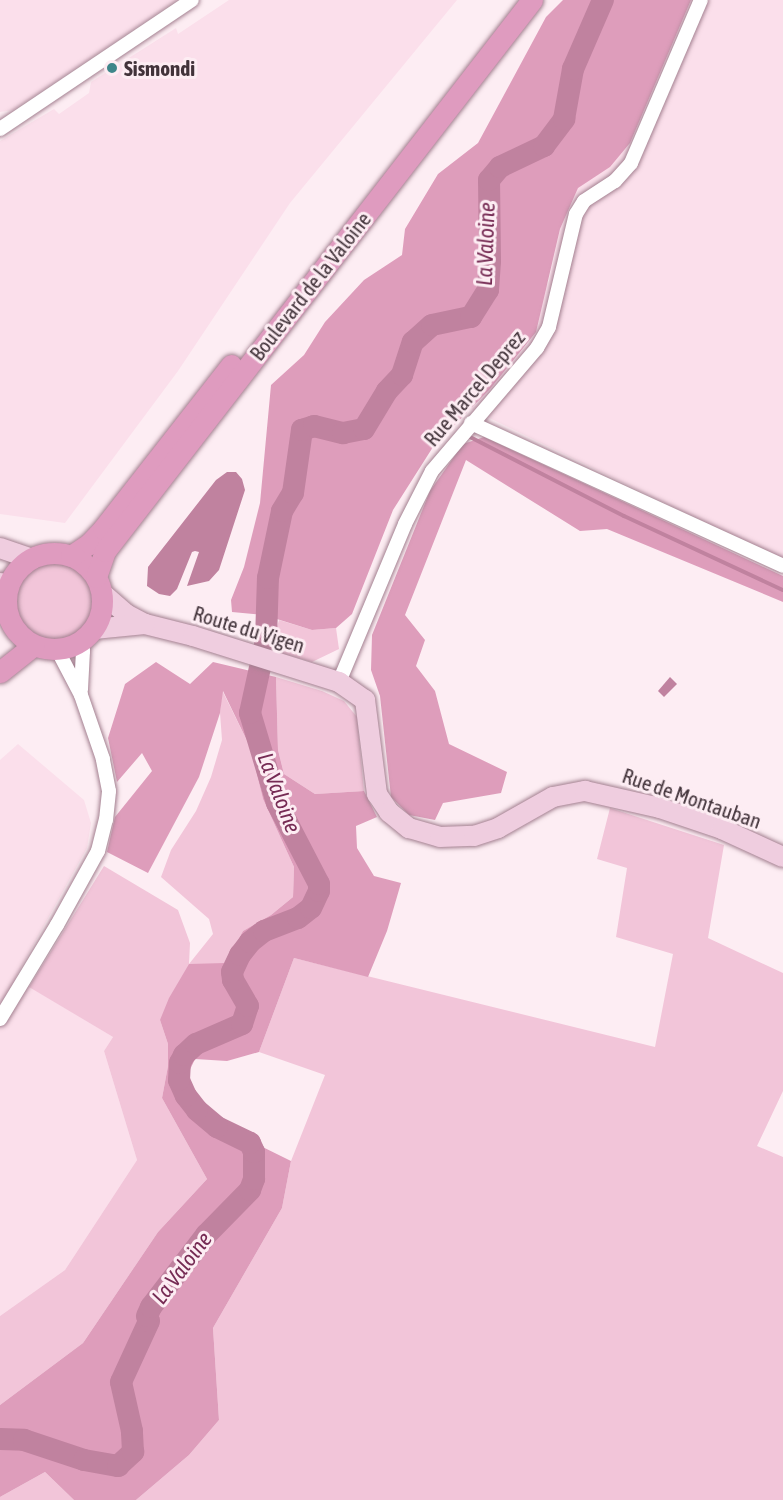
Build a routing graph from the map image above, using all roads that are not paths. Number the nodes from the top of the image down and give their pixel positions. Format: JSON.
{"nodes":[{"id":1,"x":192,"y":0,"type":"edge"},
{"id":2,"x":516,"y":0,"type":"edge"},
{"id":3,"x":532,"y":0,"type":"edge"},
{"id":4,"x":701,"y":0,"type":"edge"},
{"id":5,"x":0,"y":129,"type":"edge"},
{"id":6,"x":471,"y":423,"type":"junction"},
{"id":7,"x":0,"y":548,"type":"edge"},
{"id":8,"x":71,"y":556,"type":"junction"},
{"id":9,"x":32,"y":559,"type":"junction"},
{"id":10,"x":783,"y":567,"type":"edge"},
{"id":11,"x":99,"y":585,"type":"junction"},
{"id":12,"x":4,"y":589,"type":"edge"},
{"id":13,"x":5,"y":623,"type":"edge"},
{"id":14,"x":145,"y":624,"type":"junction"},
{"id":15,"x":87,"y":636,"type":"junction"},
{"id":16,"x":34,"y":645,"type":"junction"},
{"id":17,"x":57,"y":649,"type":"junction"},
{"id":18,"x":0,"y":672,"type":"edge"},
{"id":19,"x":339,"y":682,"type":"junction"},
{"id":20,"x":81,"y":695,"type":"junction"},
{"id":21,"x":783,"y":857,"type":"edge"},
{"id":22,"x":0,"y":1019,"type":"edge"}],
"edges":[{"from":1,"to":5,"type":"street"},
{"from":2,"to":8,"type":"main road","name":"Boulevard de la Valoine"},
{"from":3,"to":11,"type":"main road","name":"Boulevard de la Valoine"},
{"from":4,"to":6,"type":"street","name":"Rue Marcel Deprez"},
{"from":6,"to":10,"type":"street"},
{"from":6,"to":19,"type":"street","name":"Rue Marcel Deprez"},
{"from":7,"to":9,"type":"street"},
{"from":8,"to":9,"type":"main road"},
{"from":8,"to":11,"type":"main road"},
{"from":9,"to":12,"type":"main road"},
{"from":11,"to":14,"type":"street","name":"Route du Vigen"},
{"from":11,"to":15,"type":"main road"},
{"from":12,"to":13,"type":"main road"},
{"from":13,"to":16,"type":"main road"},
{"from":14,"to":15,"type":"street","name":"Route du Vigen"},
{"from":14,"to":19,"type":"street","name":"Route du Vigen"},
{"from":15,"to":17,"type":"main road"},
{"from":15,"to":20,"type":"street"},
{"from":16,"to":17,"type":"main road"},
{"from":16,"to":18,"type":"main road"},
{"from":17,"to":20,"type":"street"},
{"from":19,"to":21,"type":"street","name":"Rue de Montauban"},
{"from":20,"to":22,"type":"street"}]}
